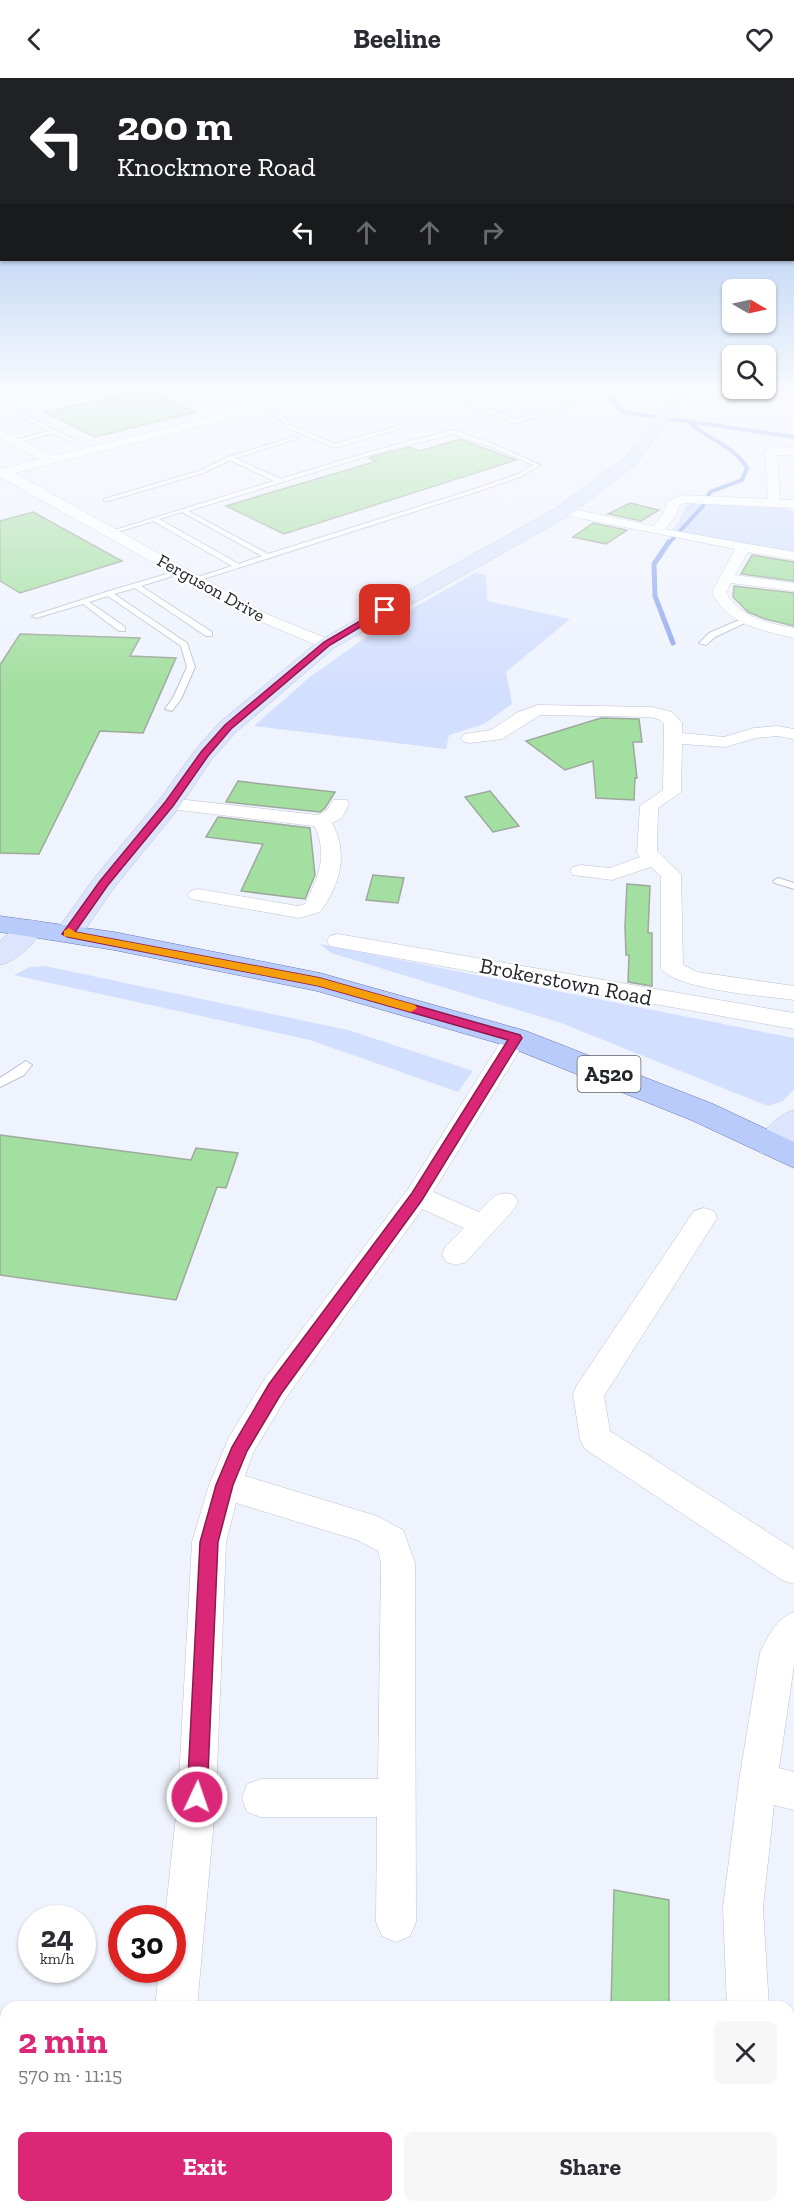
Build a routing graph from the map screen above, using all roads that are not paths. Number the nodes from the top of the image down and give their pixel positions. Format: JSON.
{"nodes":[{"id":1,"x":38,"y":492,"type":"edge"},
{"id":2,"x":135,"y":492,"type":"edge"},
{"id":3,"x":244,"y":492,"type":"edge"},
{"id":4,"x":471,"y":492,"type":"edge"},
{"id":5,"x":590,"y":492,"type":"edge"},
{"id":6,"x":774,"y":492,"type":"edge"},
{"id":7,"x":106,"y":500,"type":"dead end"},
{"id":8,"x":774,"y":503,"type":"junction"},
{"id":9,"x":794,"y":504,"type":"edge"},
{"id":10,"x":182,"y":510,"type":"junction"},
{"id":11,"x":564,"y":511,"type":"junction"},
{"id":12,"x":154,"y":519,"type":"junction"},
{"id":13,"x":111,"y":532,"type":"junction"},
{"id":14,"x":661,"y":532,"type":"junction"},
{"id":15,"x":743,"y":548,"type":"junction"},
{"id":16,"x":794,"y":556,"type":"edge"},
{"id":17,"x":268,"y":557,"type":"junction"},
{"id":18,"x":238,"y":566,"type":"junction"},
{"id":19,"x":180,"y":572,"type":"junction"},
{"id":20,"x":726,"y":578,"type":"junction"},
{"id":21,"x":194,"y":580,"type":"junction"},
{"id":22,"x":135,"y":585,"type":"junction"},
{"id":23,"x":794,"y":587,"type":"edge"},
{"id":24,"x":108,"y":594,"type":"junction"},
{"id":25,"x":83,"y":601,"type":"junction"},
{"id":26,"x":36,"y":616,"type":"dead end"},
{"id":27,"x":747,"y":620,"type":"junction"},
{"id":28,"x":122,"y":629,"type":"dead end"},
{"id":29,"x":794,"y":633,"type":"edge"},
{"id":30,"x":209,"y":634,"type":"dead end"},
{"id":31,"x":703,"y":643,"type":"dead end"},
{"id":32,"x":327,"y":644,"type":"junction"},
{"id":33,"x":169,"y":709,"type":"dead end"},
{"id":34,"x":794,"y":733,"type":"edge"},
{"id":35,"x":470,"y":738,"type":"dead end"},
{"id":36,"x":673,"y":738,"type":"junction"},
{"id":37,"x":169,"y":804,"type":"junction"},
{"id":38,"x":340,"y":804,"type":"dead end"},
{"id":39,"x":321,"y":821,"type":"junction"},
{"id":40,"x":654,"y":859,"type":"junction"},
{"id":41,"x":580,"y":871,"type":"dead end"},
{"id":42,"x":778,"y":881,"type":"dead end"},
{"id":43,"x":794,"y":886,"type":"edge"},
{"id":44,"x":198,"y":895,"type":"dead end"},
{"id":45,"x":0,"y":924,"type":"edge"},
{"id":46,"x":31,"y":928,"type":"junction"},
{"id":47,"x":68,"y":934,"type":"junction"},
{"id":48,"x":338,"y":941,"type":"dead end"},
{"id":49,"x":0,"y":956,"type":"edge"},
{"id":50,"x":794,"y":993,"type":"edge"},
{"id":51,"x":794,"y":1021,"type":"edge"},
{"id":52,"x":516,"y":1038,"type":"junction"},
{"id":53,"x":26,"y":1065,"type":"dead end"},
{"id":54,"x":0,"y":1083,"type":"edge"},
{"id":55,"x":787,"y":1141,"type":"edge"},
{"id":56,"x":417,"y":1196,"type":"junction"},
{"id":57,"x":505,"y":1202,"type":"dead end"},
{"id":58,"x":704,"y":1218,"type":"dead end"},
{"id":59,"x":483,"y":1225,"type":"junction"},
{"id":60,"x":456,"y":1254,"type":"dead end"},
{"id":61,"x":225,"y":1485,"type":"junction"},
{"id":62,"x":794,"y":1568,"type":"edge"},
{"id":63,"x":794,"y":1629,"type":"edge"},
{"id":64,"x":758,"y":1781,"type":"junction"},
{"id":65,"x":794,"y":1791,"type":"edge"},
{"id":66,"x":261,"y":1798,"type":"dead end"},
{"id":67,"x":397,"y":1798,"type":"junction"},
{"id":68,"x":396,"y":1922,"type":"dead end"},
{"id":69,"x":177,"y":2001,"type":"edge"},
{"id":70,"x":748,"y":2001,"type":"edge"}],
"edges":[{"from":1,"to":13,"type":"street","name":"Ferguson Drive"},
{"from":2,"to":7,"type":"lane"},
{"from":3,"to":10,"type":"lane"},
{"from":4,"to":17,"type":"lane"},
{"from":5,"to":11,"type":"main road"},
{"from":6,"to":8,"type":"street"},
{"from":8,"to":9,"type":"street"},
{"from":8,"to":14,"type":"street"},
{"from":10,"to":12,"type":"lane"},
{"from":10,"to":17,"type":"lane"},
{"from":11,"to":14,"type":"street"},
{"from":11,"to":32,"type":"main road"},
{"from":12,"to":13,"type":"lane"},
{"from":12,"to":18,"type":"lane"},
{"from":13,"to":19,"type":"street","name":"Ferguson Drive"},
{"from":14,"to":15,"type":"street"},
{"from":15,"to":16,"type":"street"},
{"from":15,"to":20,"type":"street"},
{"from":17,"to":18,"type":"lane"},
{"from":18,"to":21,"type":"lane"},
{"from":19,"to":21,"type":"street","name":"Ferguson Drive"},
{"from":19,"to":22,"type":"lane"},
{"from":20,"to":23,"type":"street"},
{"from":20,"to":27,"type":"street"},
{"from":21,"to":32,"type":"street","name":"Ferguson Drive"},
{"from":22,"to":24,"type":"lane"},
{"from":22,"to":30,"type":"lane"},
{"from":24,"to":25,"type":"lane"},
{"from":24,"to":33,"type":"lane"},
{"from":25,"to":26,"type":"lane"},
{"from":25,"to":28,"type":"lane"},
{"from":27,"to":29,"type":"street"},
{"from":27,"to":31,"type":"lane"},
{"from":32,"to":37,"type":"main road"},
{"from":34,"to":36,"type":"street"},
{"from":35,"to":36,"type":"street"},
{"from":36,"to":40,"type":"street"},
{"from":37,"to":39,"type":"street"},
{"from":37,"to":47,"type":"main road"},
{"from":38,"to":39,"type":"street"},
{"from":39,"to":44,"type":"street"},
{"from":40,"to":41,"type":"street"},
{"from":40,"to":50,"type":"street"},
{"from":42,"to":43,"type":"lane"},
{"from":45,"to":46,"type":"main road","number":"A520"},
{"from":46,"to":47,"type":"main road","number":"A520"},
{"from":46,"to":49,"type":"main road"},
{"from":47,"to":52,"type":"main road","number":"A520"},
{"from":48,"to":51,"type":"street","name":"Brokerstown Road"},
{"from":52,"to":55,"type":"main road","number":"A520"},
{"from":52,"to":56,"type":"street"},
{"from":53,"to":54,"type":"lane"},
{"from":56,"to":59,"type":"street"},
{"from":56,"to":61,"type":"street"},
{"from":57,"to":59,"type":"street"},
{"from":58,"to":62,"type":"street"},
{"from":59,"to":60,"type":"street"},
{"from":61,"to":67,"type":"street"},
{"from":61,"to":69,"type":"street"},
{"from":63,"to":64,"type":"street"},
{"from":64,"to":65,"type":"street"},
{"from":64,"to":70,"type":"street"},
{"from":66,"to":67,"type":"street"},
{"from":67,"to":68,"type":"street"}]}
